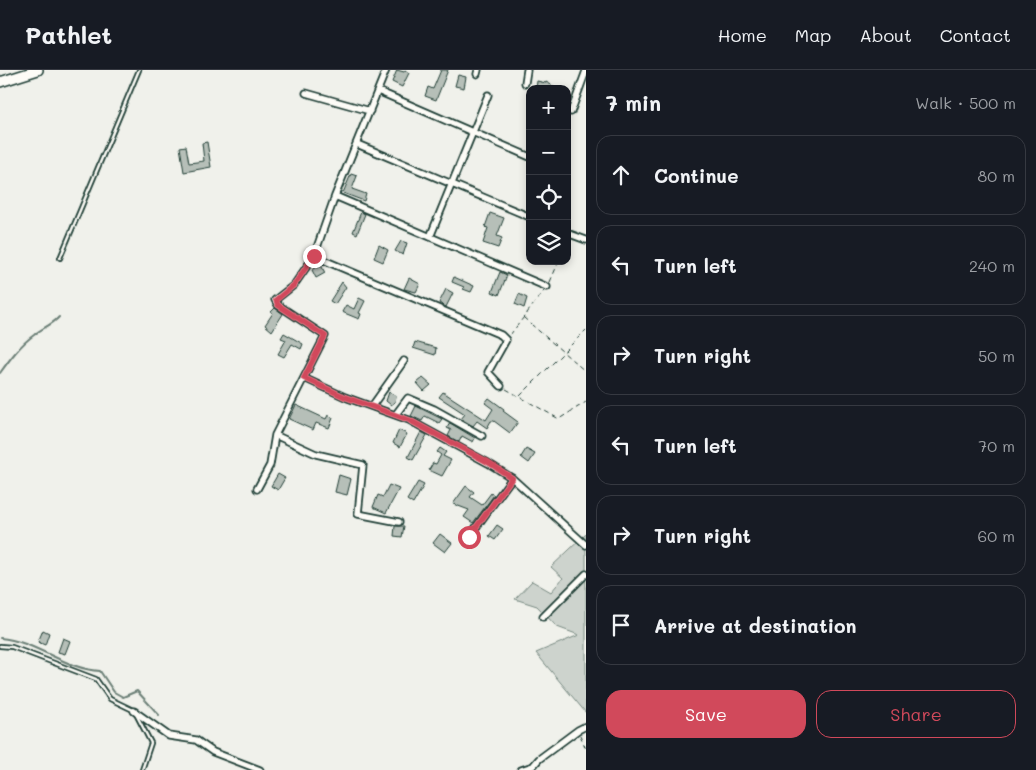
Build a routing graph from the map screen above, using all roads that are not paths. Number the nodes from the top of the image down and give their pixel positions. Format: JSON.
{"nodes":[{"id":1,"x":38,"y":70,"type":"edge"},
{"id":2,"x":139,"y":70,"type":"edge"},
{"id":3,"x":386,"y":70,"type":"edge"},
{"id":4,"x":527,"y":70,"type":"edge"},
{"id":5,"x":586,"y":71,"type":"edge"},
{"id":6,"x":0,"y":82,"type":"edge"},
{"id":7,"x":525,"y":83,"type":"dead end"},
{"id":8,"x":378,"y":90,"type":"junction"},
{"id":9,"x":306,"y":93,"type":"dead end"},
{"id":10,"x":488,"y":95,"type":"dead end"},
{"id":11,"x":370,"y":111,"type":"junction"},
{"id":12,"x":571,"y":112,"type":"dead end"},
{"id":13,"x":473,"y":132,"type":"junction"},
{"id":14,"x":357,"y":144,"type":"junction"},
{"id":15,"x":526,"y":155,"type":"edge"},
{"id":16,"x":452,"y":184,"type":"junction"},
{"id":17,"x":335,"y":196,"type":"junction"},
{"id":18,"x":526,"y":215,"type":"edge"},
{"id":19,"x":571,"y":234,"type":"edge"},
{"id":20,"x":430,"y":237,"type":"junction"},
{"id":21,"x":586,"y":240,"type":"edge"},
{"id":22,"x":314,"y":256,"type":"junction"},
{"id":23,"x":60,"y":258,"type":"dead end"},
{"id":24,"x":548,"y":287,"type":"road end"},
{"id":25,"x":404,"y":361,"type":"dead end"},
{"id":26,"x":304,"y":378,"type":"junction"},
{"id":27,"x":501,"y":386,"type":"road end"},
{"id":28,"x":372,"y":406,"type":"junction"},
{"id":29,"x":396,"y":414,"type":"junction"},
{"id":30,"x":275,"y":435,"type":"junction"},
{"id":31,"x":482,"y":436,"type":"dead end"},
{"id":32,"x":512,"y":478,"type":"junction"},
{"id":33,"x":257,"y":489,"type":"dead end"},
{"id":34,"x":399,"y":522,"type":"dead end"},
{"id":35,"x":469,"y":537,"type":"dead end"},
{"id":36,"x":586,"y":545,"type":"edge"},
{"id":37,"x":586,"y":574,"type":"edge"},
{"id":38,"x":543,"y":617,"type":"dead end"},
{"id":39,"x":0,"y":646,"type":"edge"},
{"id":40,"x":134,"y":711,"type":"junction"},
{"id":41,"x":586,"y":726,"type":"edge"},
{"id":42,"x":142,"y":770,"type":"edge"},
{"id":43,"x":260,"y":770,"type":"edge"},
{"id":44,"x":521,"y":770,"type":"edge"}],
"edges":[{"from":1,"to":6,"type":"highway"},
{"from":2,"to":23,"type":"lane"},
{"from":3,"to":8,"type":"street"},
{"from":4,"to":7,"type":"street"},
{"from":5,"to":12,"type":"street"},
{"from":8,"to":11,"type":"street"},
{"from":8,"to":13,"type":"street"},
{"from":9,"to":11,"type":"street"},
{"from":10,"to":13,"type":"street"},
{"from":11,"to":14,"type":"street"},
{"from":13,"to":15,"type":"street"},
{"from":13,"to":16,"type":"street"},
{"from":14,"to":16,"type":"street"},
{"from":14,"to":17,"type":"street"},
{"from":16,"to":18,"type":"street"},
{"from":16,"to":20,"type":"street"},
{"from":17,"to":20,"type":"street"},
{"from":17,"to":22,"type":"street"},
{"from":19,"to":21,"type":"street"},
{"from":20,"to":24,"type":"street"},
{"from":22,"to":26,"type":"street"},
{"from":22,"to":27,"type":"street"},
{"from":25,"to":28,"type":"street"},
{"from":26,"to":28,"type":"street"},
{"from":26,"to":30,"type":"street"},
{"from":28,"to":29,"type":"street"},
{"from":29,"to":31,"type":"street"},
{"from":29,"to":32,"type":"street"},
{"from":30,"to":33,"type":"street"},
{"from":30,"to":34,"type":"street"},
{"from":32,"to":35,"type":"street"},
{"from":32,"to":36,"type":"street"},
{"from":37,"to":38,"type":"street"},
{"from":39,"to":40,"type":"lane"},
{"from":40,"to":42,"type":"lane"},
{"from":40,"to":43,"type":"street"},
{"from":41,"to":44,"type":"street"}]}
